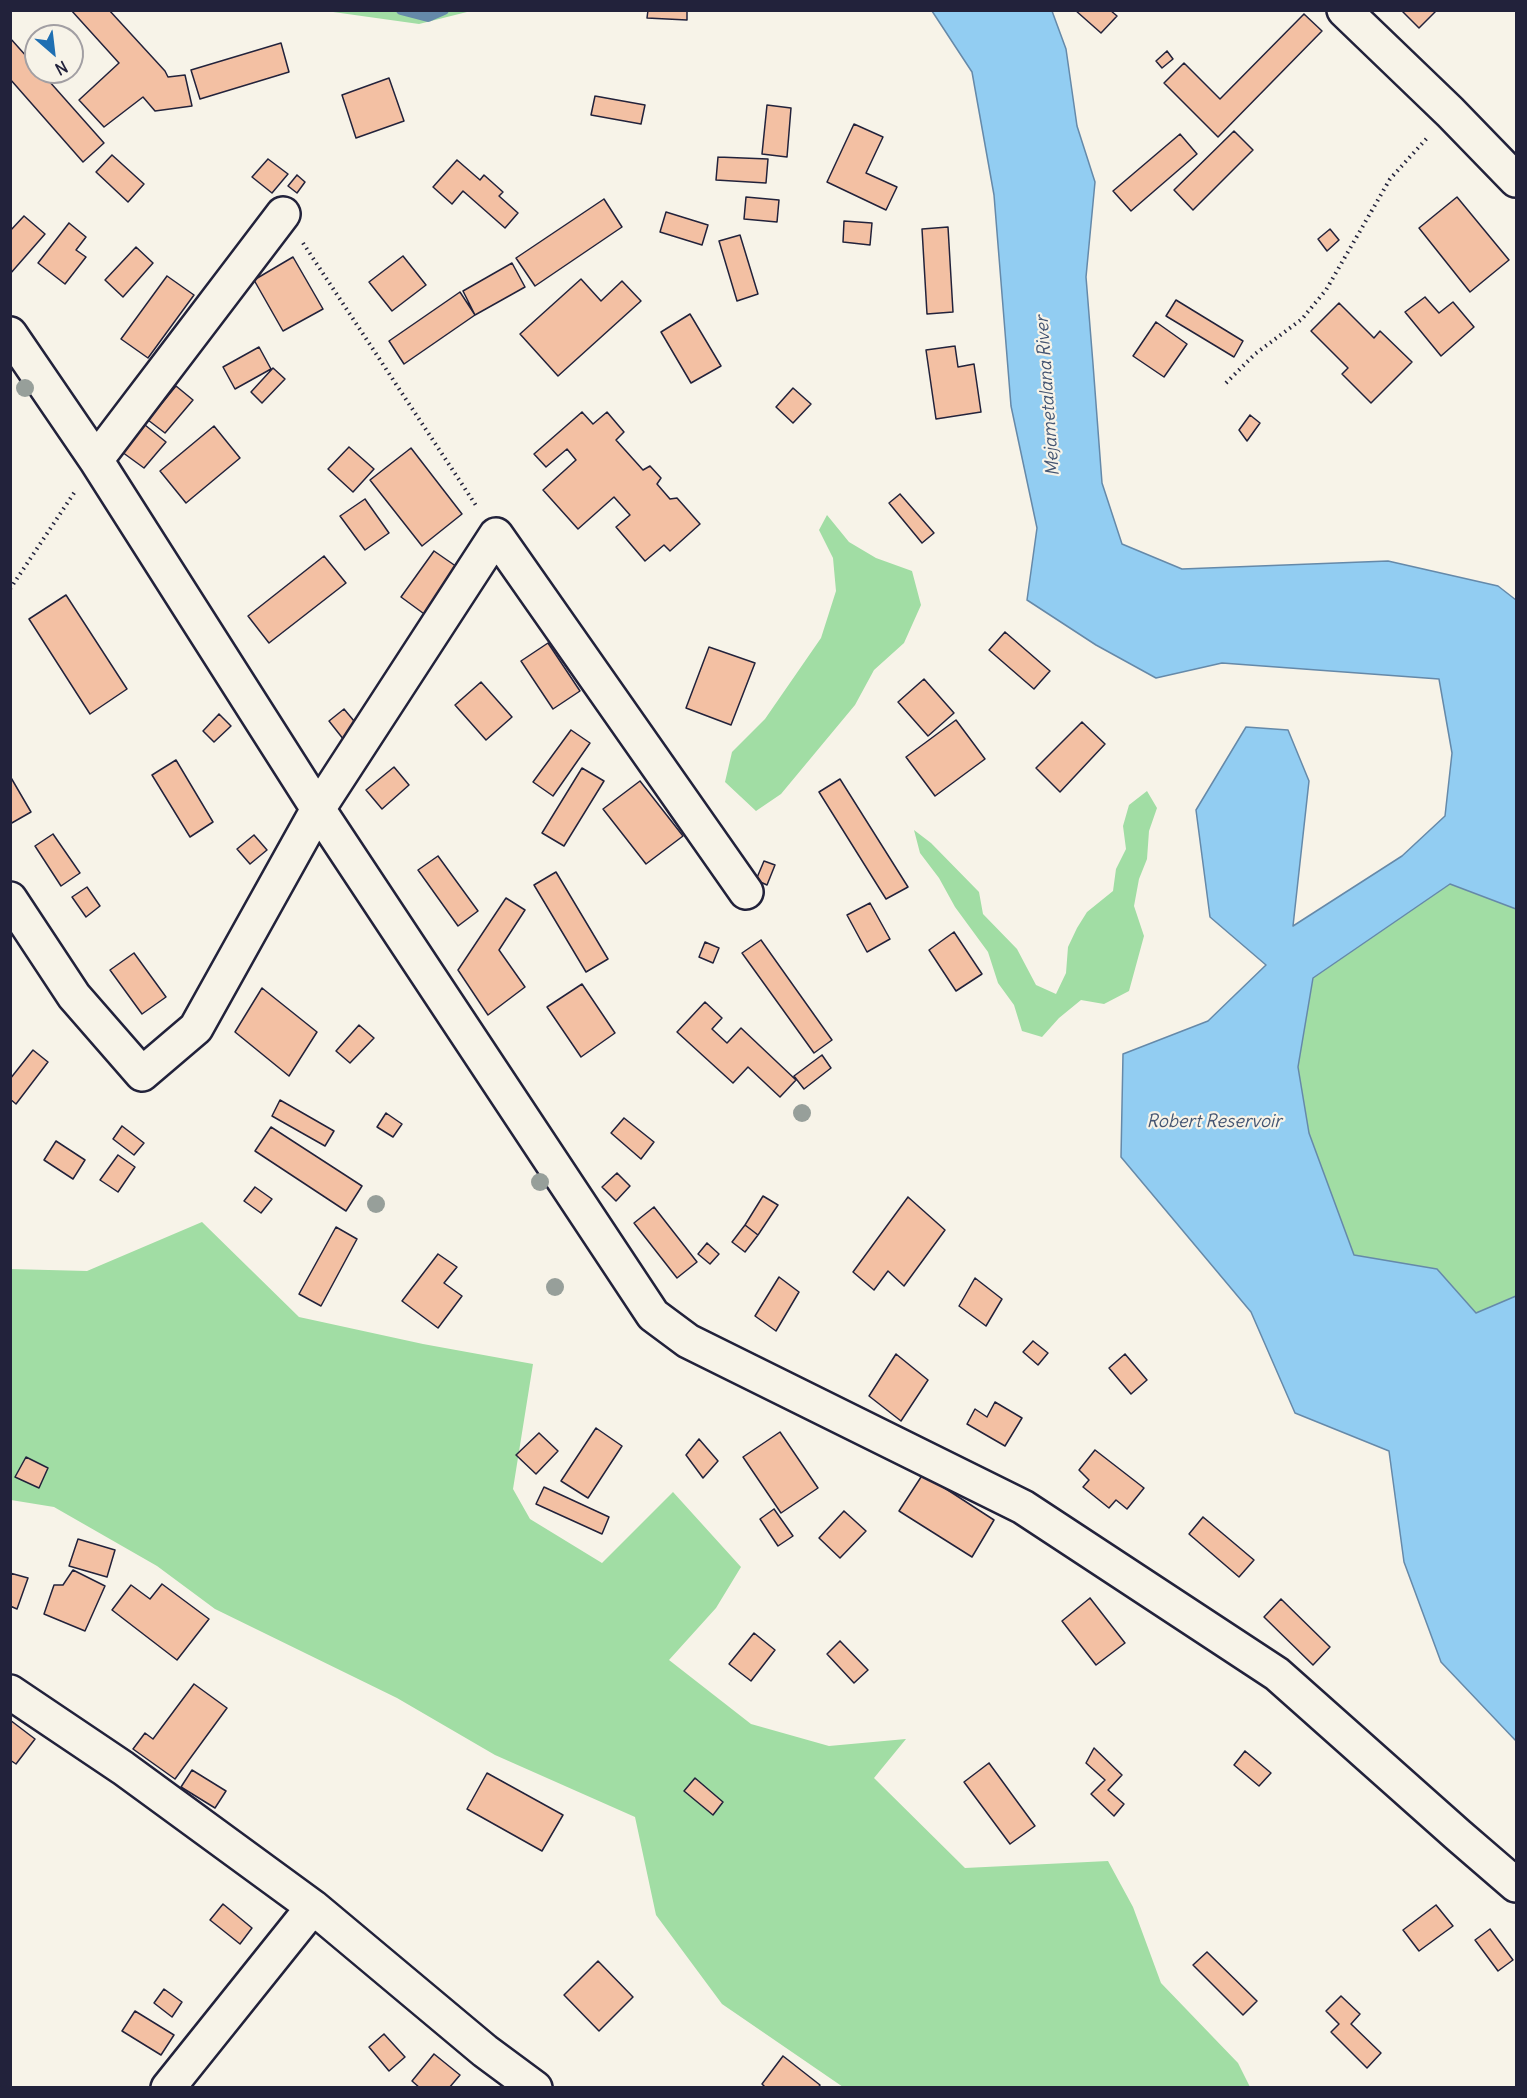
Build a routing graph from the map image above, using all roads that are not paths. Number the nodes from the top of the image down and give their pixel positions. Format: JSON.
{"nodes":[{"id":1,"x":1344,"y":10,"type":"edge"},
{"id":2,"x":1516,"y":180,"type":"edge"},
{"id":3,"x":283,"y":214,"type":"road end"},
{"id":4,"x":10,"y":334,"type":"edge"},
{"id":5,"x":96,"y":460,"type":"junction"},
{"id":6,"x":318,"y":809,"type":"junction"},
{"id":7,"x":746,"y":892,"type":"dead end"},
{"id":8,"x":10,"y":899,"type":"edge"},
{"id":9,"x":10,"y":1692,"type":"edge"},
{"id":10,"x":1516,"y":1885,"type":"edge"},
{"id":11,"x":313,"y":1906,"type":"junction"},
{"id":12,"x":168,"y":2088,"type":"edge"},
{"id":13,"x":535,"y":2088,"type":"edge"}],
"edges":[{"from":1,"to":2,"type":"street"},
{"from":3,"to":5,"type":"street"},
{"from":4,"to":5,"type":"street"},
{"from":5,"to":6,"type":"street"},
{"from":6,"to":7,"type":"street"},
{"from":6,"to":8,"type":"street"},
{"from":6,"to":10,"type":"street"},
{"from":9,"to":11,"type":"street"},
{"from":11,"to":12,"type":"street"},
{"from":11,"to":13,"type":"street"}]}
